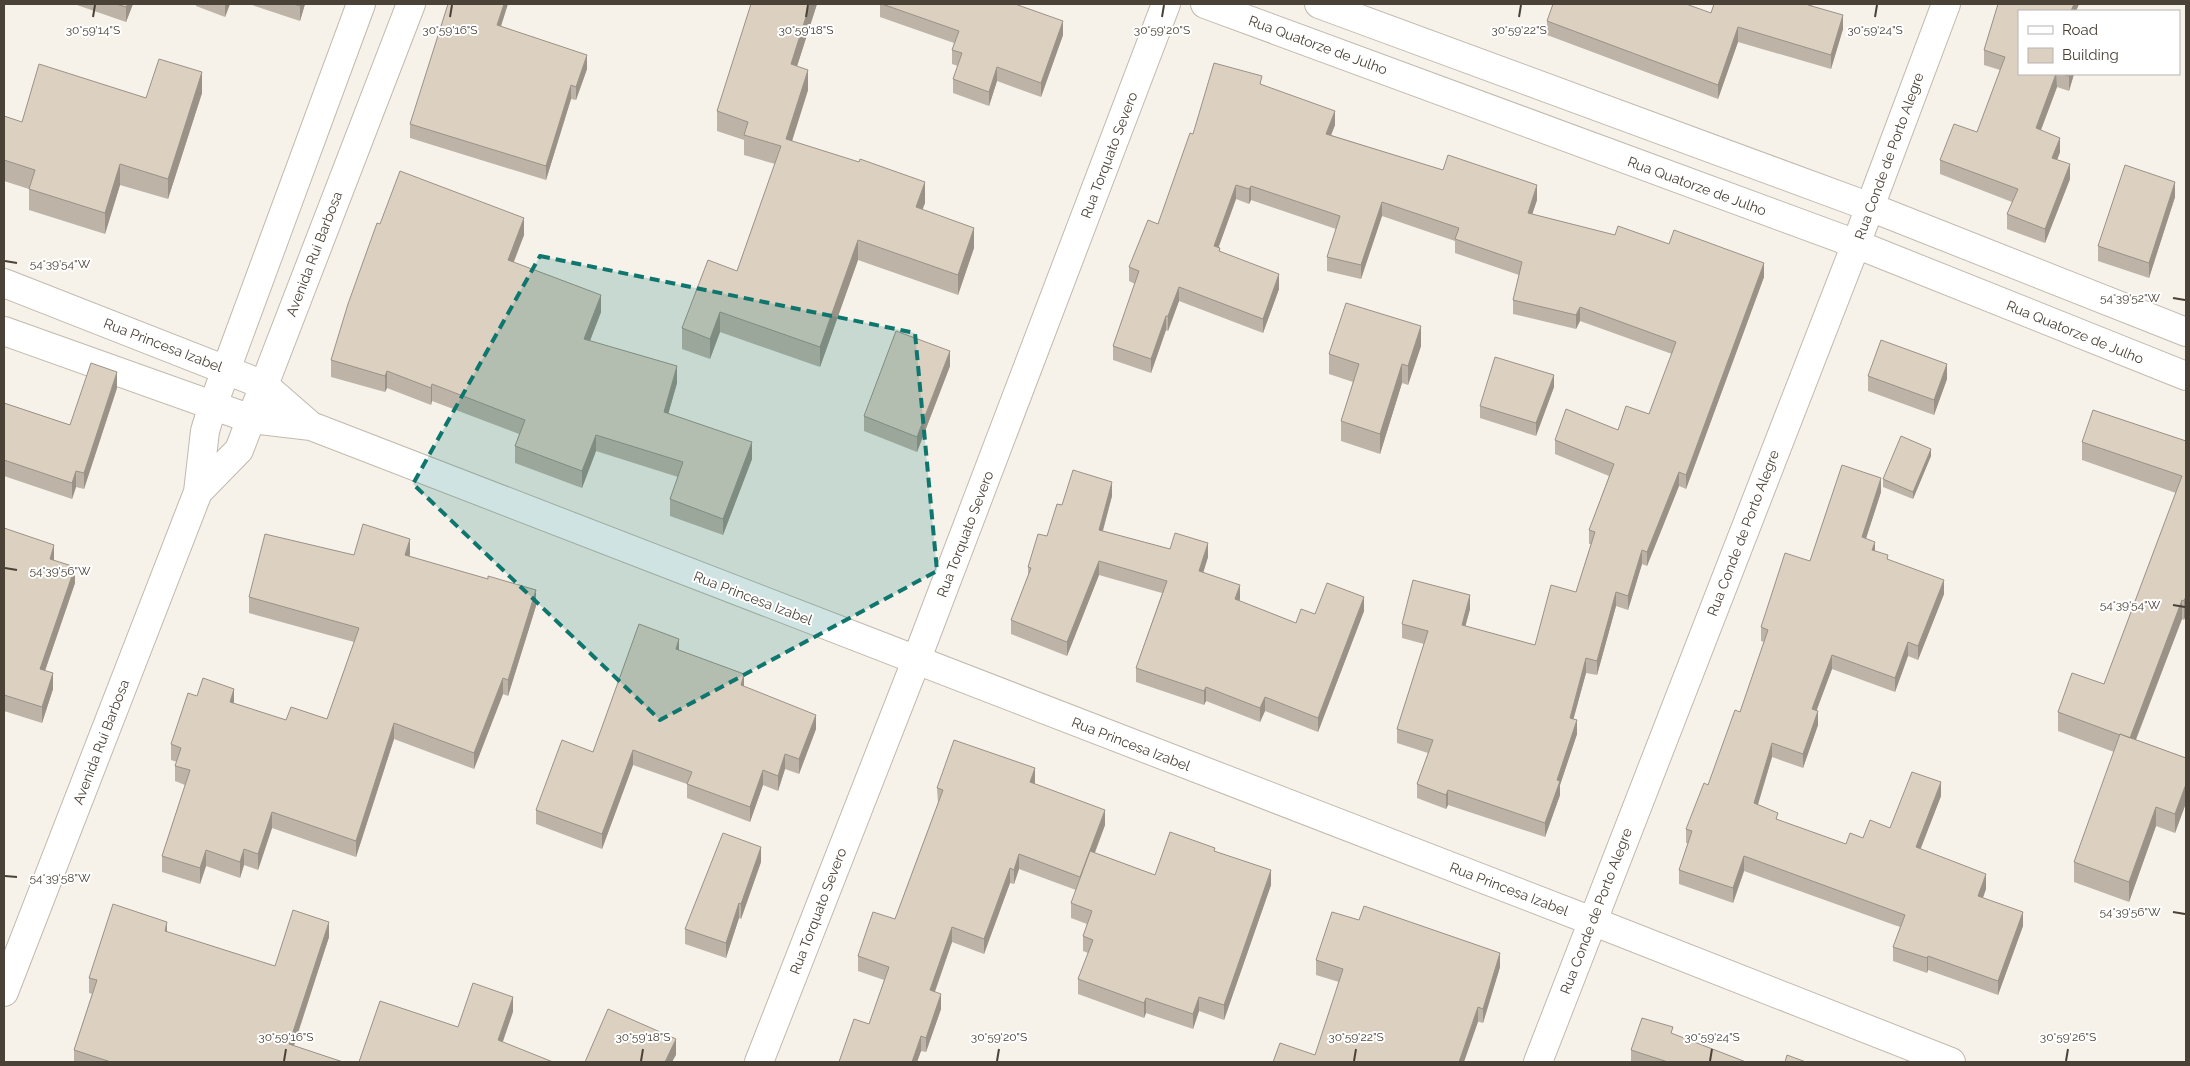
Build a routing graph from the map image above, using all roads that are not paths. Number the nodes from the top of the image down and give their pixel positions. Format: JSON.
{"nodes":[{"id":1,"x":361,"y":4,"type":"edge"},
{"id":2,"x":410,"y":4,"type":"edge"},
{"id":3,"x":1166,"y":4,"type":"edge"},
{"id":4,"x":1205,"y":4,"type":"edge"},
{"id":5,"x":1319,"y":4,"type":"edge"},
{"id":6,"x":1946,"y":4,"type":"edge"},
{"id":7,"x":1870,"y":207,"type":"junction"},
{"id":8,"x":1856,"y":244,"type":"junction"},
{"id":9,"x":4,"y":284,"type":"edge"},
{"id":10,"x":4,"y":330,"type":"edge"},
{"id":11,"x":2186,"y":332,"type":"edge"},
{"id":12,"x":226,"y":370,"type":"junction"},
{"id":13,"x":2186,"y":376,"type":"edge"},
{"id":14,"x":264,"y":385,"type":"junction"},
{"id":15,"x":213,"y":405,"type":"junction"},
{"id":16,"x":251,"y":419,"type":"junction"},
{"id":17,"x":311,"y":426,"type":"junction"},
{"id":18,"x":198,"y":492,"type":"junction"},
{"id":19,"x":916,"y":661,"type":"junction"},
{"id":20,"x":1592,"y":921,"type":"junction"},
{"id":21,"x":4,"y":992,"type":"edge"},
{"id":22,"x":759,"y":1062,"type":"edge"},
{"id":23,"x":1538,"y":1062,"type":"edge"},
{"id":24,"x":1951,"y":1062,"type":"edge"}],
"edges":[{"from":1,"to":12,"type":"street","name":"Avenida Rui Barbosa"},
{"from":2,"to":14,"type":"street","name":"Avenida Rui Barbosa"},
{"from":3,"to":19,"type":"street","name":"Rua Torquato Severo"},
{"from":4,"to":8,"type":"street","name":"Rua Quatorze de Julho"},
{"from":5,"to":7,"type":"street"},
{"from":6,"to":7,"type":"street","name":"Rua Conde de Porto Alegre"},
{"from":7,"to":8,"type":"street","name":"Rua Conde de Porto Alegre"},
{"from":7,"to":11,"type":"street"},
{"from":8,"to":13,"type":"street","name":"Rua Quatorze de Julho"},
{"from":8,"to":20,"type":"street","name":"Rua Conde de Porto Alegre"},
{"from":9,"to":12,"type":"street","name":"Rua Princesa Izabel"},
{"from":10,"to":15,"type":"street","name":"Rua Princesa Izabel"},
{"from":12,"to":14,"type":"street","name":"Rua Princesa Izabel"},
{"from":12,"to":15,"type":"street","name":"Avenida Rui Barbosa"},
{"from":14,"to":16,"type":"street","name":"Avenida Rui Barbosa"},
{"from":14,"to":17,"type":"street","name":"Rua Princesa Izabel"},
{"from":15,"to":16,"type":"street","name":"Rua Princesa Izabel"},
{"from":15,"to":18,"type":"street","name":"Avenida Rui Barbosa"},
{"from":16,"to":17,"type":"street","name":"Rua Princesa Izabel"},
{"from":16,"to":18,"type":"street","name":"Avenida Rui Barbosa"},
{"from":17,"to":19,"type":"street","name":"Rua Princesa Izabel"},
{"from":18,"to":21,"type":"street","name":"Avenida Rui Barbosa"},
{"from":19,"to":20,"type":"street","name":"Rua Princesa Izabel"},
{"from":19,"to":22,"type":"street","name":"Rua Torquato Severo"},
{"from":20,"to":23,"type":"street","name":"Rua Conde de Porto Alegre"},
{"from":20,"to":24,"type":"street","name":"Rua Princesa Izabel"}]}
